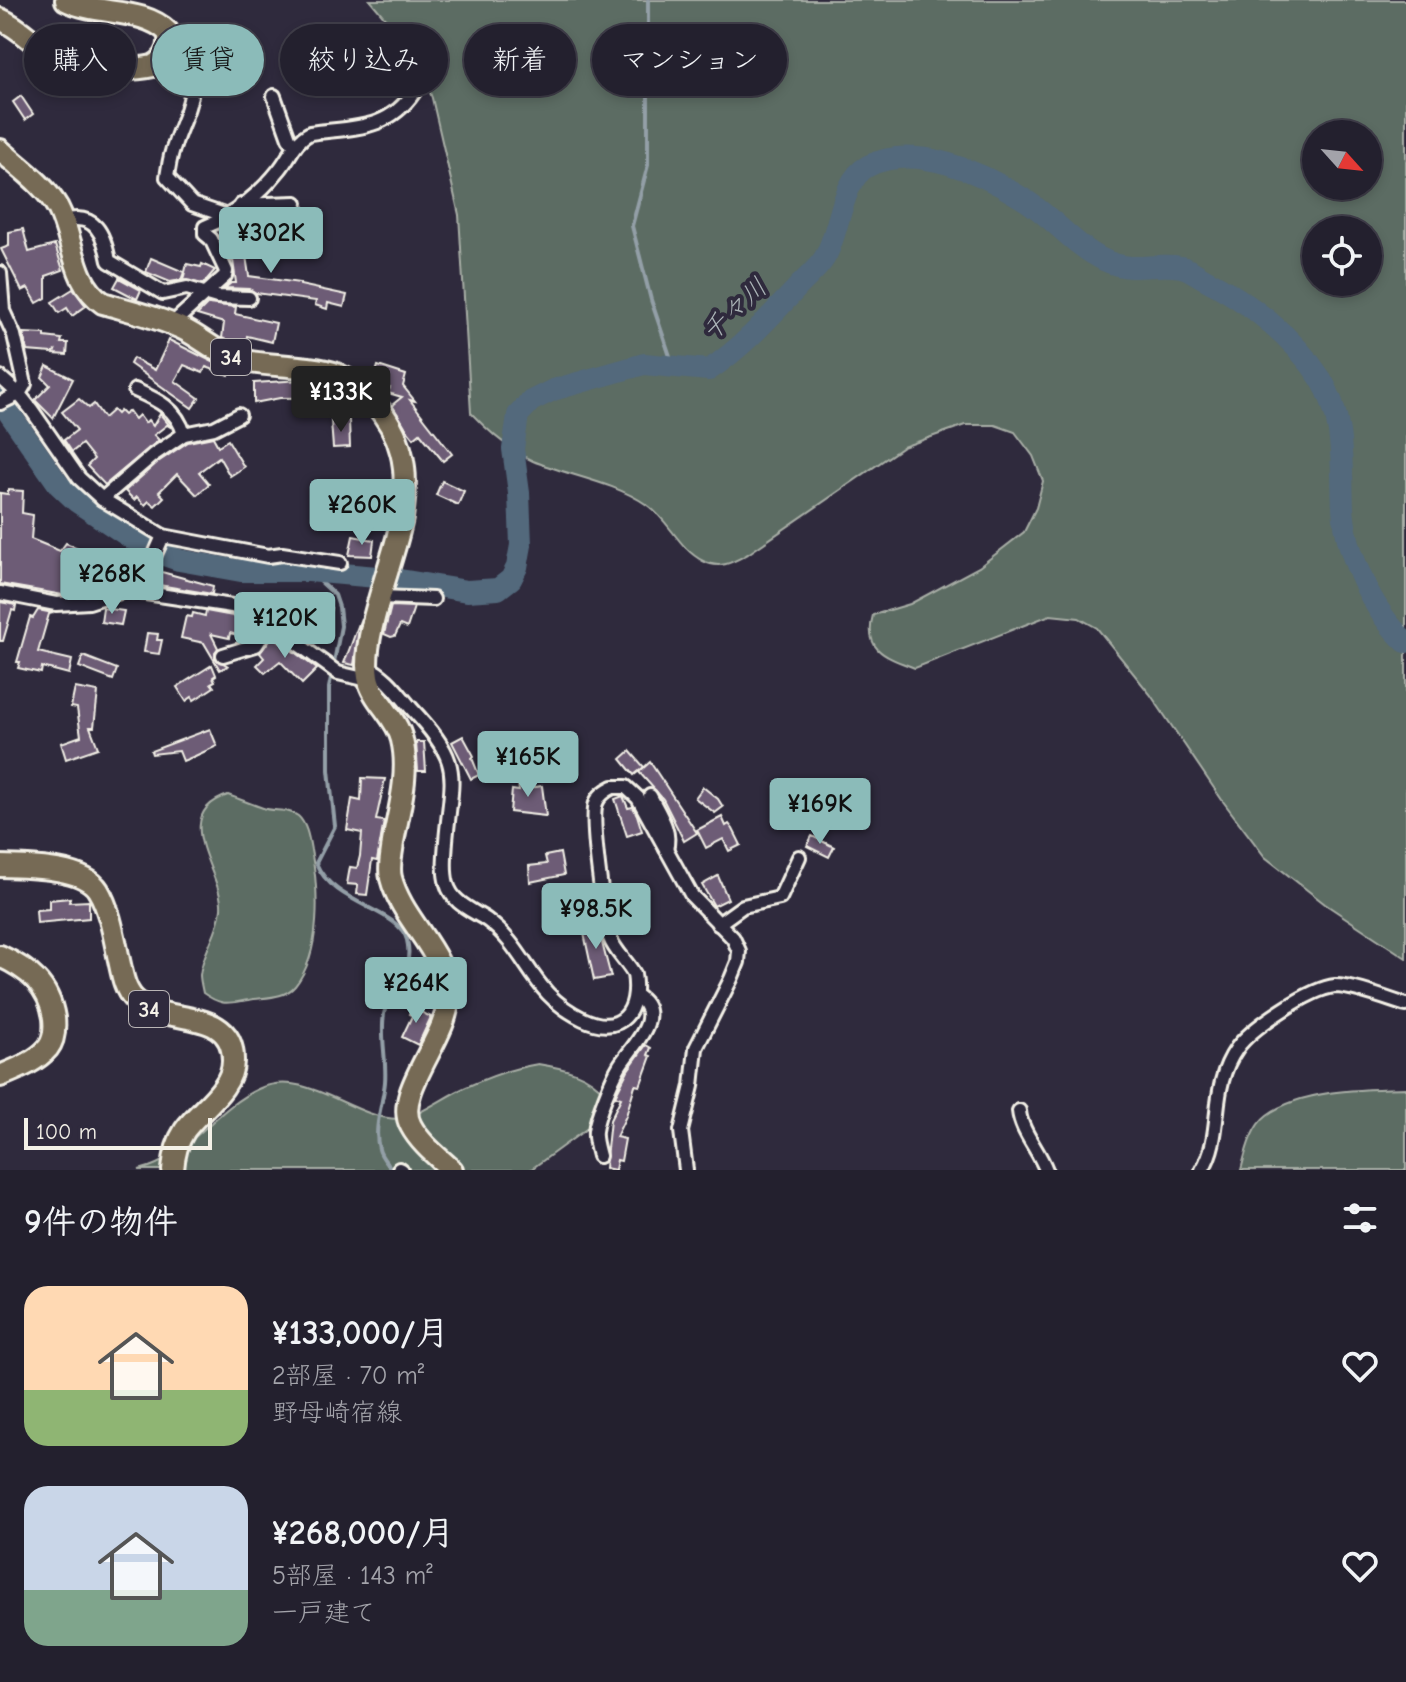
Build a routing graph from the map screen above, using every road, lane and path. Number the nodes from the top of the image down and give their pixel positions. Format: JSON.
{"nodes":[{"id":1,"x":66,"y":0,"type":"edge"},
{"id":2,"x":0,"y":19,"type":"edge"},
{"id":3,"x":158,"y":24,"type":"edge"},
{"id":4,"x":152,"y":66,"type":"edge"},
{"id":5,"x":189,"y":96,"type":"edge"},
{"id":6,"x":274,"y":96,"type":"dead end"},
{"id":7,"x":411,"y":96,"type":"edge"},
{"id":8,"x":295,"y":146,"type":"junction"},
{"id":9,"x":0,"y":150,"type":"edge"},
{"id":10,"x":296,"y":203,"type":"dead end"},
{"id":11,"x":241,"y":205,"type":"junction"},
{"id":12,"x":227,"y":216,"type":"junction"},
{"id":13,"x":64,"y":221,"type":"junction"},
{"id":14,"x":0,"y":273,"type":"edge"},
{"id":15,"x":205,"y":293,"type":"junction"},
{"id":16,"x":249,"y":298,"type":"dead end"},
{"id":17,"x":172,"y":324,"type":"junction"},
{"id":18,"x":0,"y":377,"type":"edge"},
{"id":19,"x":135,"y":390,"type":"dead end"},
{"id":20,"x":19,"y":394,"type":"junction"},
{"id":21,"x":0,"y":403,"type":"edge"},
{"id":22,"x":239,"y":415,"type":"dead end"},
{"id":23,"x":184,"y":434,"type":"junction"},
{"id":24,"x":102,"y":499,"type":"junction"},
{"id":25,"x":161,"y":538,"type":"junction"},
{"id":26,"x":340,"y":563,"type":"dead end"},
{"id":27,"x":139,"y":591,"type":"junction"},
{"id":28,"x":0,"y":593,"type":"edge"},
{"id":29,"x":381,"y":596,"type":"junction"},
{"id":30,"x":433,"y":599,"type":"dead end"},
{"id":31,"x":270,"y":623,"type":"junction"},
{"id":32,"x":223,"y":655,"type":"dead end"},
{"id":33,"x":368,"y":673,"type":"junction"},
{"id":34,"x":650,"y":796,"type":"dead end"},
{"id":35,"x":666,"y":849,"type":"junction"},
{"id":36,"x":799,"y":857,"type":"dead end"},
{"id":37,"x":0,"y":866,"type":"edge"},
{"id":38,"x":718,"y":924,"type":"junction"},
{"id":39,"x":0,"y":956,"type":"edge"},
{"id":40,"x":635,"y":995,"type":"junction"},
{"id":41,"x":1406,"y":1005,"type":"edge"},
{"id":42,"x":0,"y":1065,"type":"edge"},
{"id":43,"x":23,"y":1066,"type":"junction"},
{"id":44,"x":0,"y":1076,"type":"edge"},
{"id":45,"x":1019,"y":1111,"type":"dead end"},
{"id":46,"x":599,"y":1156,"type":"dead end"},
{"id":47,"x":173,"y":1170,"type":"edge"},
{"id":48,"x":452,"y":1170,"type":"edge"},
{"id":49,"x":686,"y":1170,"type":"edge"},
{"id":50,"x":1046,"y":1170,"type":"edge"},
{"id":51,"x":1202,"y":1170,"type":"edge"}],
"edges":[{"from":1,"to":3,"type":"main road"},
{"from":2,"to":4,"type":"main road"},
{"from":5,"to":12,"type":"street"},
{"from":6,"to":8,"type":"street"},
{"from":7,"to":8,"type":"street"},
{"from":8,"to":11,"type":"street"},
{"from":9,"to":13,"type":"main road","number":"34"},
{"from":10,"to":11,"type":"street"},
{"from":11,"to":12,"type":"street"},
{"from":12,"to":15,"type":"street"},
{"from":13,"to":15,"type":"street"},
{"from":13,"to":17,"type":"main road","number":"34"},
{"from":14,"to":20,"type":"street"},
{"from":15,"to":16,"type":"street"},
{"from":15,"to":17,"type":"street"},
{"from":17,"to":29,"type":"main road","number":"34"},
{"from":18,"to":20,"type":"street"},
{"from":19,"to":23,"type":"street"},
{"from":20,"to":21,"type":"street"},
{"from":20,"to":24,"type":"street"},
{"from":22,"to":23,"type":"street"},
{"from":23,"to":24,"type":"street"},
{"from":24,"to":25,"type":"street"},
{"from":25,"to":26,"type":"street"},
{"from":25,"to":27,"type":"street"},
{"from":27,"to":28,"type":"street"},
{"from":27,"to":31,"type":"street"},
{"from":29,"to":30,"type":"street"},
{"from":29,"to":33,"type":"main road","number":"34"},
{"from":31,"to":32,"type":"street"},
{"from":31,"to":33,"type":"street"},
{"from":33,"to":40,"type":"street"},
{"from":33,"to":48,"type":"main road"},
{"from":34,"to":35,"type":"street"},
{"from":35,"to":38,"type":"street"},
{"from":35,"to":40,"type":"street"},
{"from":36,"to":38,"type":"street"},
{"from":37,"to":47,"type":"main road","number":"34"},
{"from":38,"to":49,"type":"street"},
{"from":39,"to":43,"type":"main road"},
{"from":40,"to":46,"type":"street"},
{"from":41,"to":51,"type":"street"},
{"from":42,"to":43,"type":"street"},
{"from":43,"to":44,"type":"main road"},
{"from":45,"to":50,"type":"street"}]}
